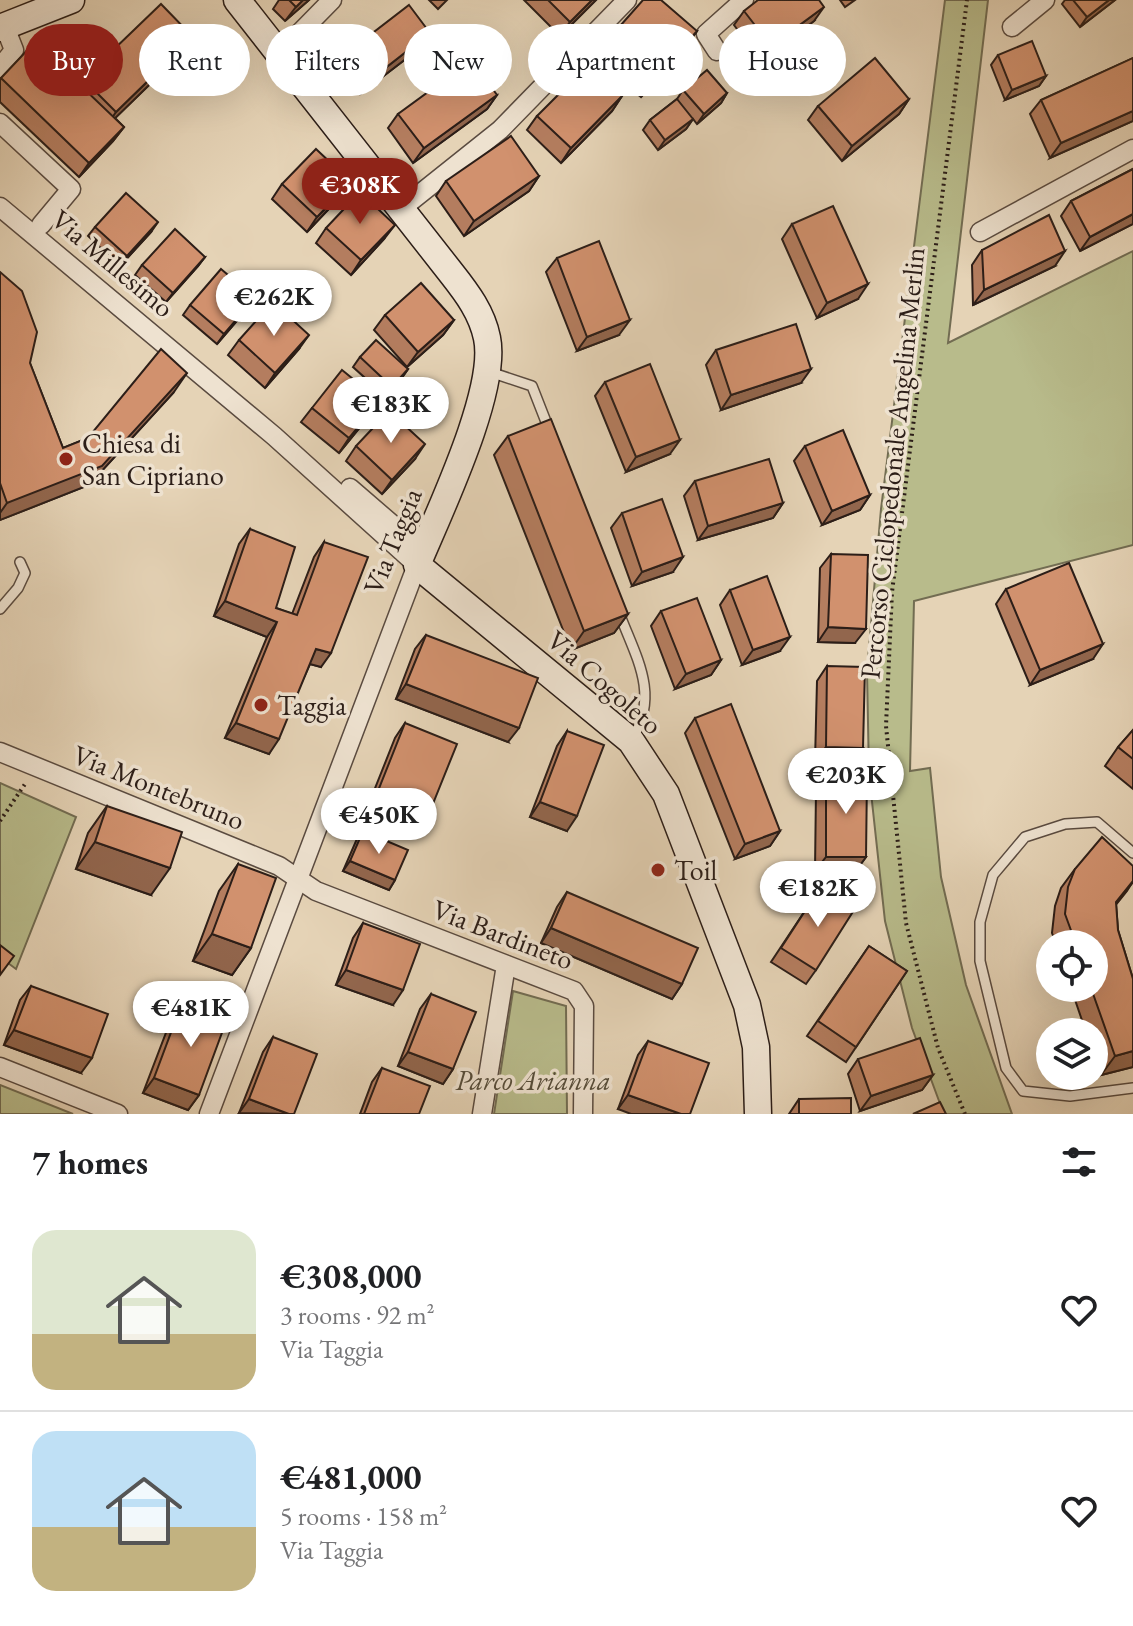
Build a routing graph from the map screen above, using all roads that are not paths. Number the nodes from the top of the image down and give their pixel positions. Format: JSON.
{"nodes":[{"id":1,"x":71,"y":0,"type":"edge"},
{"id":2,"x":237,"y":0,"type":"edge"},
{"id":3,"x":332,"y":0,"type":"edge"},
{"id":4,"x":627,"y":0,"type":"edge"},
{"id":5,"x":744,"y":0,"type":"edge"},
{"id":6,"x":1045,"y":0,"type":"edge"},
{"id":7,"x":308,"y":24,"type":"edge"},
{"id":8,"x":1012,"y":27,"type":"dead end"},
{"id":9,"x":2,"y":28,"type":"edge"},
{"id":10,"x":266,"y":39,"type":"edge"},
{"id":11,"x":717,"y":51,"type":"dead end"},
{"id":12,"x":0,"y":68,"type":"edge"},
{"id":13,"x":311,"y":96,"type":"edge"},
{"id":14,"x":0,"y":123,"type":"edge"},
{"id":15,"x":1133,"y":149,"type":"edge"},
{"id":16,"x":0,"y":207,"type":"edge"},
{"id":17,"x":401,"y":209,"type":"junction"},
{"id":18,"x":32,"y":223,"type":"junction"},
{"id":19,"x":980,"y":232,"type":"dead end"},
{"id":20,"x":489,"y":372,"type":"junction"},
{"id":21,"x":555,"y":446,"type":"edge"},
{"id":22,"x":420,"y":558,"type":"junction"},
{"id":23,"x":20,"y":562,"type":"dead end"},
{"id":24,"x":612,"y":594,"type":"edge"},
{"id":25,"x":0,"y":609,"type":"edge"},
{"id":26,"x":631,"y":741,"type":"junction"},
{"id":27,"x":0,"y":752,"type":"edge"},
{"id":28,"x":1133,"y":853,"type":"edge"},
{"id":29,"x":296,"y":877,"type":"junction"},
{"id":30,"x":506,"y":965,"type":"junction"},
{"id":31,"x":0,"y":1067,"type":"edge"},
{"id":32,"x":1133,"y":1088,"type":"edge"},
{"id":33,"x":118,"y":1114,"type":"edge"},
{"id":34,"x":209,"y":1114,"type":"edge"},
{"id":35,"x":482,"y":1114,"type":"edge"},
{"id":36,"x":583,"y":1114,"type":"edge"},
{"id":37,"x":758,"y":1114,"type":"edge"}],
"edges":[{"from":1,"to":9,"type":"street"},
{"from":2,"to":10,"type":"street","name":"Via Taggia"},
{"from":3,"to":7,"type":"street"},
{"from":4,"to":17,"type":"street"},
{"from":5,"to":11,"type":"street"},
{"from":6,"to":8,"type":"street"},
{"from":9,"to":12,"type":"street"},
{"from":13,"to":17,"type":"street","name":"Via Taggia"},
{"from":14,"to":18,"type":"street"},
{"from":15,"to":19,"type":"street"},
{"from":16,"to":18,"type":"street","name":"Via Millesimo"},
{"from":17,"to":20,"type":"street","name":"Via Taggia"},
{"from":18,"to":22,"type":"street","name":"Via Millesimo"},
{"from":20,"to":21,"type":"lane"},
{"from":20,"to":22,"type":"street","name":"Via Taggia"},
{"from":22,"to":26,"type":"street","name":"Via Cogoleto"},
{"from":22,"to":29,"type":"street","name":"Via Taggia"},
{"from":23,"to":25,"type":"lane"},
{"from":24,"to":26,"type":"lane"},
{"from":26,"to":37,"type":"street","name":"Via Cogoleto"},
{"from":27,"to":29,"type":"street","name":"Via Montebruno"},
{"from":28,"to":32,"type":"lane"},
{"from":29,"to":30,"type":"street","name":"Via Bardineto"},
{"from":29,"to":34,"type":"street","name":"Via Taggia"},
{"from":30,"to":35,"type":"street"},
{"from":30,"to":36,"type":"street","name":"Via Bardineto"},
{"from":31,"to":33,"type":"street"}]}
